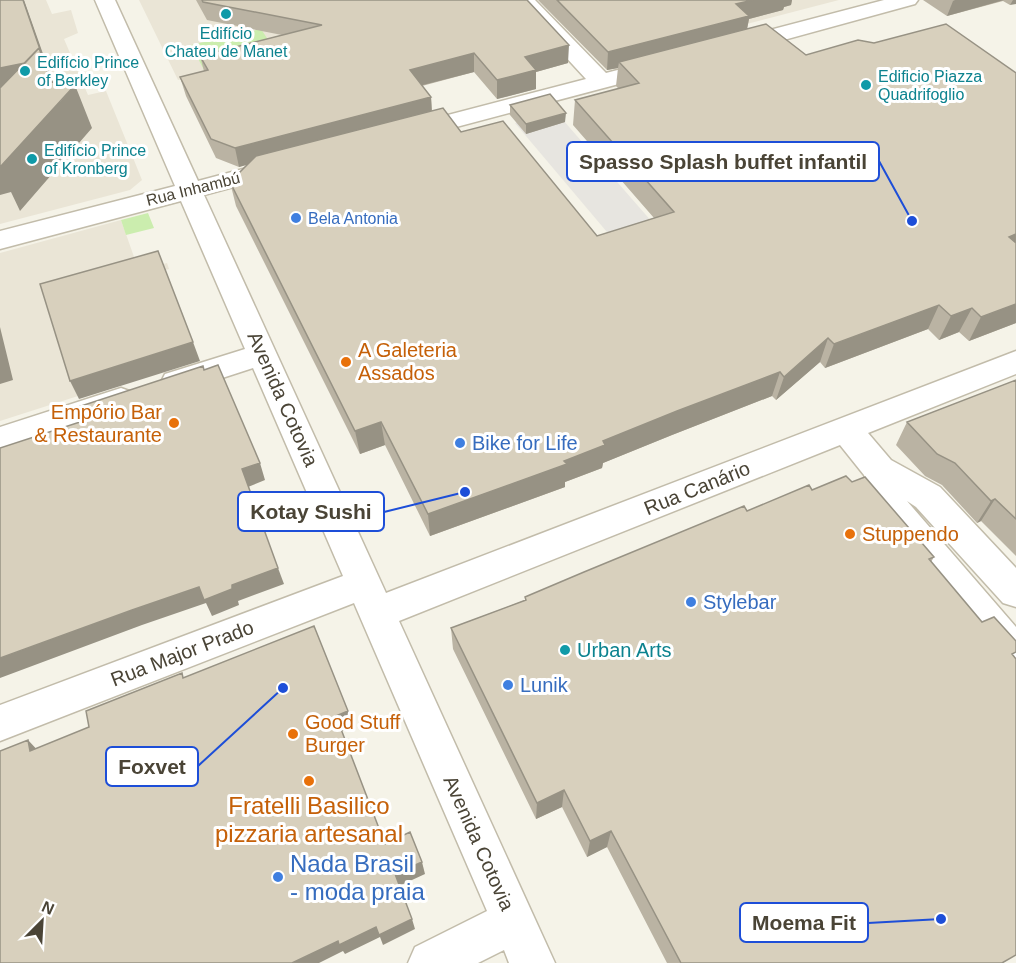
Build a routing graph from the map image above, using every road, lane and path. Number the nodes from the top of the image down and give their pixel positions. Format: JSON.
{"nodes":[{"id":1,"x":105,"y":0,"type":"edge"},
{"id":2,"x":523,"y":0,"type":"edge"},
{"id":3,"x":908,"y":0,"type":"edge"},
{"id":4,"x":715,"y":51,"type":"edge"},
{"id":5,"x":681,"y":61,"type":"edge"},
{"id":6,"x":602,"y":82,"type":"junction"},
{"id":7,"x":387,"y":139,"type":"edge"},
{"id":8,"x":296,"y":163,"type":"edge"},
{"id":9,"x":189,"y":190,"type":"junction"},
{"id":10,"x":0,"y":240,"type":"edge"},
{"id":11,"x":263,"y":354,"type":"junction"},
{"id":12,"x":1016,"y":362,"type":"edge"},
{"id":13,"x":846,"y":430,"type":"junction"},
{"id":14,"x":0,"y":439,"type":"edge"},
{"id":15,"x":879,"y":469,"type":"junction"},
{"id":16,"x":1016,"y":592,"type":"edge"},
{"id":17,"x":371,"y":598,"type":"junction"},
{"id":18,"x":1016,"y":654,"type":"edge"},
{"id":19,"x":0,"y":723,"type":"edge"},
{"id":20,"x":514,"y":921,"type":"junction"},
{"id":21,"x":431,"y":963,"type":"edge"},
{"id":22,"x":532,"y":963,"type":"edge"}],
"edges":[{"from":1,"to":9,"type":"street","name":"Avenida Cotovia"},
{"from":2,"to":6,"type":"street"},
{"from":3,"to":4,"type":"street"},
{"from":5,"to":6,"type":"street"},
{"from":6,"to":7,"type":"street"},
{"from":8,"to":9,"type":"street","name":"Rua Inhambú"},
{"from":9,"to":10,"type":"street","name":"Rua Inhambú"},
{"from":9,"to":11,"type":"street","name":"Avenida Cotovia"},
{"from":11,"to":14,"type":"street"},
{"from":11,"to":17,"type":"street","name":"Avenida Cotovia"},
{"from":12,"to":13,"type":"street","name":"Rua Canário"},
{"from":13,"to":15,"type":"street"},
{"from":13,"to":17,"type":"street","name":"Rua Canário"},
{"from":15,"to":16,"type":"street"},
{"from":15,"to":18,"type":"street"},
{"from":17,"to":19,"type":"street","name":"Rua Major Prado"},
{"from":17,"to":20,"type":"street","name":"Avenida Cotovia"},
{"from":20,"to":21,"type":"street"},
{"from":20,"to":22,"type":"street","name":"Avenida Cotovia"}]}
